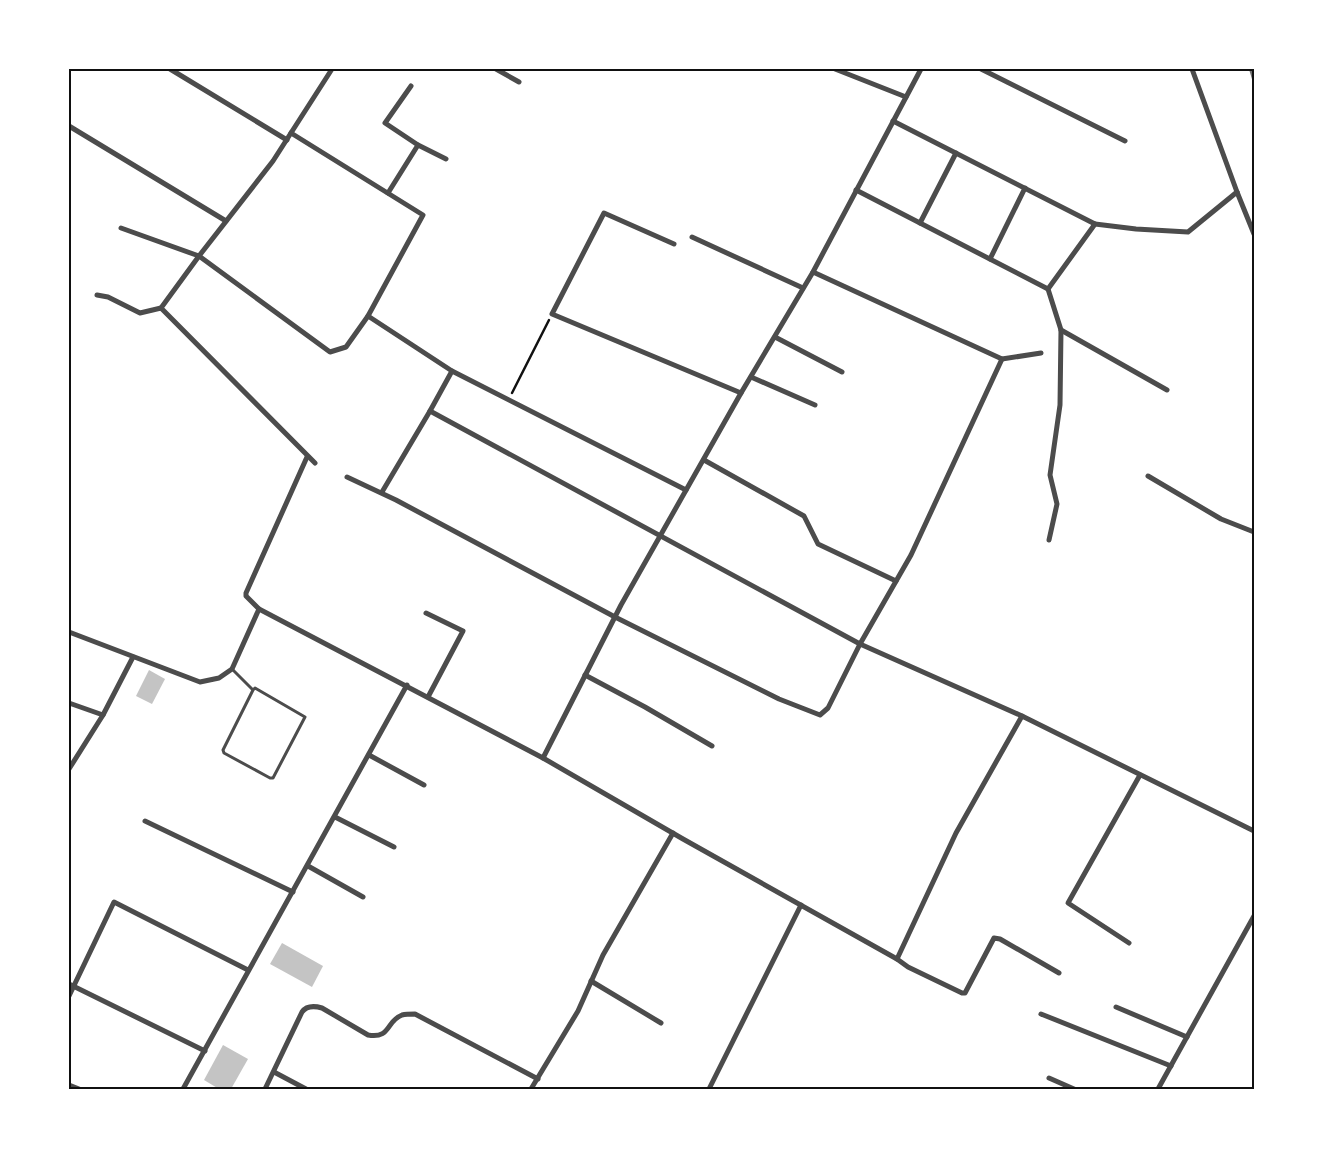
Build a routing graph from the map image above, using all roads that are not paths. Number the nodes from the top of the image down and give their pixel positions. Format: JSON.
{"nodes":[{"id":1,"x":170,"y":69,"type":"edge"},
{"id":2,"x":183,"y":69,"type":"edge"},
{"id":3,"x":332,"y":69,"type":"edge"},
{"id":4,"x":496,"y":69,"type":"edge"},
{"id":5,"x":835,"y":69,"type":"edge"},
{"id":6,"x":921,"y":69,"type":"edge"},
{"id":7,"x":982,"y":69,"type":"edge"},
{"id":8,"x":1192,"y":69,"type":"edge"},
{"id":9,"x":179,"y":74,"type":"junction"},
{"id":10,"x":519,"y":82,"type":"dead end"},
{"id":11,"x":410,"y":86,"type":"dead end"},
{"id":12,"x":906,"y":96,"type":"junction"},
{"id":13,"x":893,"y":121,"type":"junction"},
{"id":14,"x":69,"y":126,"type":"edge"},
{"id":15,"x":291,"y":133,"type":"junction"},
{"id":16,"x":287,"y":140,"type":"junction"},
{"id":17,"x":1125,"y":141,"type":"dead end"},
{"id":18,"x":418,"y":144,"type":"junction"},
{"id":19,"x":956,"y":153,"type":"junction"},
{"id":20,"x":446,"y":159,"type":"dead end"},
{"id":21,"x":1025,"y":188,"type":"junction"},
{"id":22,"x":856,"y":190,"type":"junction"},
{"id":23,"x":1237,"y":192,"type":"junction"},
{"id":24,"x":388,"y":193,"type":"junction"},
{"id":25,"x":226,"y":222,"type":"junction"},
{"id":26,"x":920,"y":223,"type":"junction"},
{"id":27,"x":1095,"y":224,"type":"junction"},
{"id":28,"x":121,"y":228,"type":"dead end"},
{"id":29,"x":1254,"y":234,"type":"edge"},
{"id":30,"x":692,"y":237,"type":"dead end"},
{"id":31,"x":674,"y":244,"type":"dead end"},
{"id":32,"x":198,"y":256,"type":"junction"},
{"id":33,"x":990,"y":259,"type":"junction"},
{"id":34,"x":813,"y":272,"type":"junction"},
{"id":35,"x":804,"y":288,"type":"junction"},
{"id":36,"x":1048,"y":288,"type":"junction"},
{"id":37,"x":97,"y":295,"type":"dead end"},
{"id":38,"x":161,"y":308,"type":"junction"},
{"id":39,"x":368,"y":316,"type":"junction"},
{"id":40,"x":1061,"y":330,"type":"junction"},
{"id":41,"x":775,"y":337,"type":"junction"},
{"id":42,"x":1042,"y":353,"type":"dead end"},
{"id":43,"x":1002,"y":359,"type":"junction"},
{"id":44,"x":452,"y":372,"type":"junction"},
{"id":45,"x":842,"y":372,"type":"dead end"},
{"id":46,"x":751,"y":377,"type":"junction"},
{"id":47,"x":1167,"y":390,"type":"dead end"},
{"id":48,"x":742,"y":393,"type":"junction"},
{"id":49,"x":815,"y":405,"type":"dead end"},
{"id":50,"x":430,"y":411,"type":"junction"},
{"id":51,"x":307,"y":457,"type":"junction"},
{"id":52,"x":704,"y":460,"type":"junction"},
{"id":53,"x":315,"y":463,"type":"dead end"},
{"id":54,"x":1148,"y":476,"type":"dead end"},
{"id":55,"x":347,"y":477,"type":"dead end"},
{"id":56,"x":686,"y":490,"type":"junction"},
{"id":57,"x":382,"y":492,"type":"junction"},
{"id":58,"x":1254,"y":532,"type":"edge"},
{"id":59,"x":660,"y":536,"type":"junction"},
{"id":60,"x":1049,"y":540,"type":"dead end"},
{"id":61,"x":896,"y":581,"type":"junction"},
{"id":62,"x":259,"y":609,"type":"junction"},
{"id":63,"x":426,"y":613,"type":"dead end"},
{"id":64,"x":615,"y":617,"type":"junction"},
{"id":65,"x":69,"y":632,"type":"edge"},
{"id":66,"x":860,"y":644,"type":"junction"},
{"id":67,"x":133,"y":657,"type":"junction"},
{"id":68,"x":232,"y":669,"type":"junction"},
{"id":69,"x":585,"y":675,"type":"junction"},
{"id":70,"x":407,"y":686,"type":"junction"},
{"id":71,"x":253,"y":690,"type":"junction"},
{"id":72,"x":428,"y":697,"type":"junction"},
{"id":73,"x":69,"y":703,"type":"edge"},
{"id":74,"x":103,"y":715,"type":"junction"},
{"id":75,"x":1022,"y":716,"type":"junction"},
{"id":76,"x":712,"y":746,"type":"dead end"},
{"id":77,"x":369,"y":755,"type":"junction"},
{"id":78,"x":544,"y":758,"type":"junction"},
{"id":79,"x":69,"y":769,"type":"edge"},
{"id":80,"x":1140,"y":775,"type":"junction"},
{"id":81,"x":424,"y":785,"type":"dead end"},
{"id":82,"x":335,"y":817,"type":"junction"},
{"id":83,"x":145,"y":821,"type":"dead end"},
{"id":84,"x":1254,"y":831,"type":"edge"},
{"id":85,"x":673,"y":834,"type":"junction"},
{"id":86,"x":394,"y":847,"type":"dead end"},
{"id":87,"x":308,"y":866,"type":"junction"},
{"id":88,"x":294,"y":892,"type":"junction"},
{"id":89,"x":363,"y":898,"type":"dead end"},
{"id":90,"x":801,"y":905,"type":"junction"},
{"id":91,"x":1254,"y":916,"type":"edge"},
{"id":92,"x":1129,"y":943,"type":"dead end"},
{"id":93,"x":896,"y":959,"type":"junction"},
{"id":94,"x":248,"y":970,"type":"junction"},
{"id":95,"x":1058,"y":973,"type":"dead end"},
{"id":96,"x":591,"y":981,"type":"junction"},
{"id":97,"x":71,"y":985,"type":"edge"},
{"id":98,"x":69,"y":996,"type":"edge"},
{"id":99,"x":1116,"y":1007,"type":"dead end"},
{"id":100,"x":1041,"y":1014,"type":"dead end"},
{"id":101,"x":661,"y":1024,"type":"dead end"},
{"id":102,"x":1187,"y":1037,"type":"junction"},
{"id":103,"x":205,"y":1051,"type":"junction"},
{"id":104,"x":1171,"y":1066,"type":"junction"},
{"id":105,"x":274,"y":1072,"type":"junction"},
{"id":106,"x":538,"y":1078,"type":"junction"},
{"id":107,"x":1049,"y":1078,"type":"dead end"},
{"id":108,"x":69,"y":1084,"type":"edge"},
{"id":109,"x":79,"y":1089,"type":"edge"},
{"id":110,"x":184,"y":1089,"type":"edge"},
{"id":111,"x":265,"y":1089,"type":"edge"},
{"id":112,"x":306,"y":1089,"type":"edge"},
{"id":113,"x":531,"y":1089,"type":"edge"},
{"id":114,"x":709,"y":1089,"type":"edge"},
{"id":115,"x":1074,"y":1089,"type":"edge"},
{"id":116,"x":1158,"y":1089,"type":"edge"}],
"edges":[{"from":1,"to":9,"type":"street"},
{"from":2,"to":9,"type":"street"},
{"from":3,"to":15,"type":"street"},
{"from":4,"to":10,"type":"street"},
{"from":5,"to":12,"type":"street"},
{"from":6,"to":12,"type":"street"},
{"from":7,"to":17,"type":"street"},
{"from":8,"to":23,"type":"street"},
{"from":9,"to":16,"type":"street"},
{"from":11,"to":18,"type":"street"},
{"from":12,"to":13,"type":"street"},
{"from":13,"to":19,"type":"street"},
{"from":13,"to":22,"type":"street"},
{"from":14,"to":25,"type":"street"},
{"from":15,"to":16,"type":"street"},
{"from":15,"to":24,"type":"street"},
{"from":16,"to":25,"type":"street"},
{"from":18,"to":20,"type":"street"},
{"from":18,"to":24,"type":"street"},
{"from":19,"to":21,"type":"street"},
{"from":19,"to":26,"type":"street"},
{"from":21,"to":27,"type":"street"},
{"from":21,"to":33,"type":"street"},
{"from":22,"to":26,"type":"street"},
{"from":22,"to":34,"type":"street"},
{"from":23,"to":27,"type":"street"},
{"from":23,"to":29,"type":"street"},
{"from":24,"to":39,"type":"street"},
{"from":25,"to":32,"type":"street"},
{"from":26,"to":33,"type":"street"},
{"from":27,"to":36,"type":"street"},
{"from":28,"to":32,"type":"street"},
{"from":30,"to":35,"type":"street"},
{"from":31,"to":48,"type":"street"},
{"from":32,"to":38,"type":"street"},
{"from":32,"to":39,"type":"street"},
{"from":33,"to":36,"type":"street"},
{"from":34,"to":35,"type":"street"},
{"from":34,"to":43,"type":"street"},
{"from":35,"to":41,"type":"street"},
{"from":36,"to":40,"type":"street"},
{"from":37,"to":38,"type":"street"},
{"from":38,"to":51,"type":"street"},
{"from":39,"to":44,"type":"street"},
{"from":40,"to":47,"type":"street"},
{"from":40,"to":60,"type":"street"},
{"from":41,"to":45,"type":"street"},
{"from":41,"to":46,"type":"street"},
{"from":42,"to":43,"type":"street"},
{"from":43,"to":61,"type":"street"},
{"from":44,"to":50,"type":"street"},
{"from":44,"to":56,"type":"street"},
{"from":46,"to":48,"type":"street"},
{"from":46,"to":49,"type":"street"},
{"from":48,"to":52,"type":"street"},
{"from":50,"to":57,"type":"street"},
{"from":50,"to":59,"type":"street"},
{"from":51,"to":53,"type":"street"},
{"from":51,"to":62,"type":"street"},
{"from":52,"to":56,"type":"street"},
{"from":52,"to":61,"type":"street"},
{"from":54,"to":58,"type":"street"},
{"from":55,"to":57,"type":"street"},
{"from":56,"to":59,"type":"street"},
{"from":57,"to":64,"type":"street"},
{"from":59,"to":64,"type":"street"},
{"from":59,"to":66,"type":"street"},
{"from":61,"to":66,"type":"street"},
{"from":62,"to":68,"type":"street"},
{"from":62,"to":70,"type":"street"},
{"from":63,"to":72,"type":"street"},
{"from":64,"to":66,"type":"street"},
{"from":64,"to":69,"type":"street"},
{"from":65,"to":67,"type":"street"},
{"from":66,"to":75,"type":"street"},
{"from":67,"to":68,"type":"street"},
{"from":67,"to":74,"type":"street"},
{"from":68,"to":71,"type":"lane"},
{"from":69,"to":76,"type":"street"},
{"from":69,"to":78,"type":"street"},
{"from":70,"to":72,"type":"street"},
{"from":70,"to":77,"type":"street"},
{"from":71,"to":71,"type":"lane"},
{"from":72,"to":78,"type":"street"},
{"from":73,"to":74,"type":"street"},
{"from":74,"to":79,"type":"street"},
{"from":75,"to":80,"type":"street"},
{"from":75,"to":93,"type":"street"},
{"from":77,"to":81,"type":"street"},
{"from":77,"to":82,"type":"street"},
{"from":78,"to":85,"type":"street"},
{"from":80,"to":84,"type":"street"},
{"from":80,"to":92,"type":"street"},
{"from":82,"to":86,"type":"street"},
{"from":82,"to":87,"type":"street"},
{"from":83,"to":88,"type":"street"},
{"from":85,"to":90,"type":"street"},
{"from":85,"to":96,"type":"street"},
{"from":87,"to":88,"type":"street"},
{"from":87,"to":89,"type":"street"},
{"from":88,"to":94,"type":"street"},
{"from":90,"to":93,"type":"street"},
{"from":90,"to":114,"type":"street"},
{"from":91,"to":102,"type":"street"},
{"from":93,"to":95,"type":"street"},
{"from":94,"to":97,"type":"street"},
{"from":94,"to":103,"type":"street"},
{"from":96,"to":101,"type":"street"},
{"from":96,"to":106,"type":"street"},
{"from":97,"to":98,"type":"street"},
{"from":97,"to":103,"type":"street"},
{"from":99,"to":102,"type":"street"},
{"from":100,"to":104,"type":"street"},
{"from":102,"to":104,"type":"street"},
{"from":103,"to":110,"type":"street"},
{"from":104,"to":116,"type":"street"},
{"from":105,"to":106,"type":"street"},
{"from":105,"to":111,"type":"street"},
{"from":105,"to":112,"type":"street"},
{"from":106,"to":113,"type":"street"},
{"from":107,"to":115,"type":"street"},
{"from":108,"to":109,"type":"street"}]}
